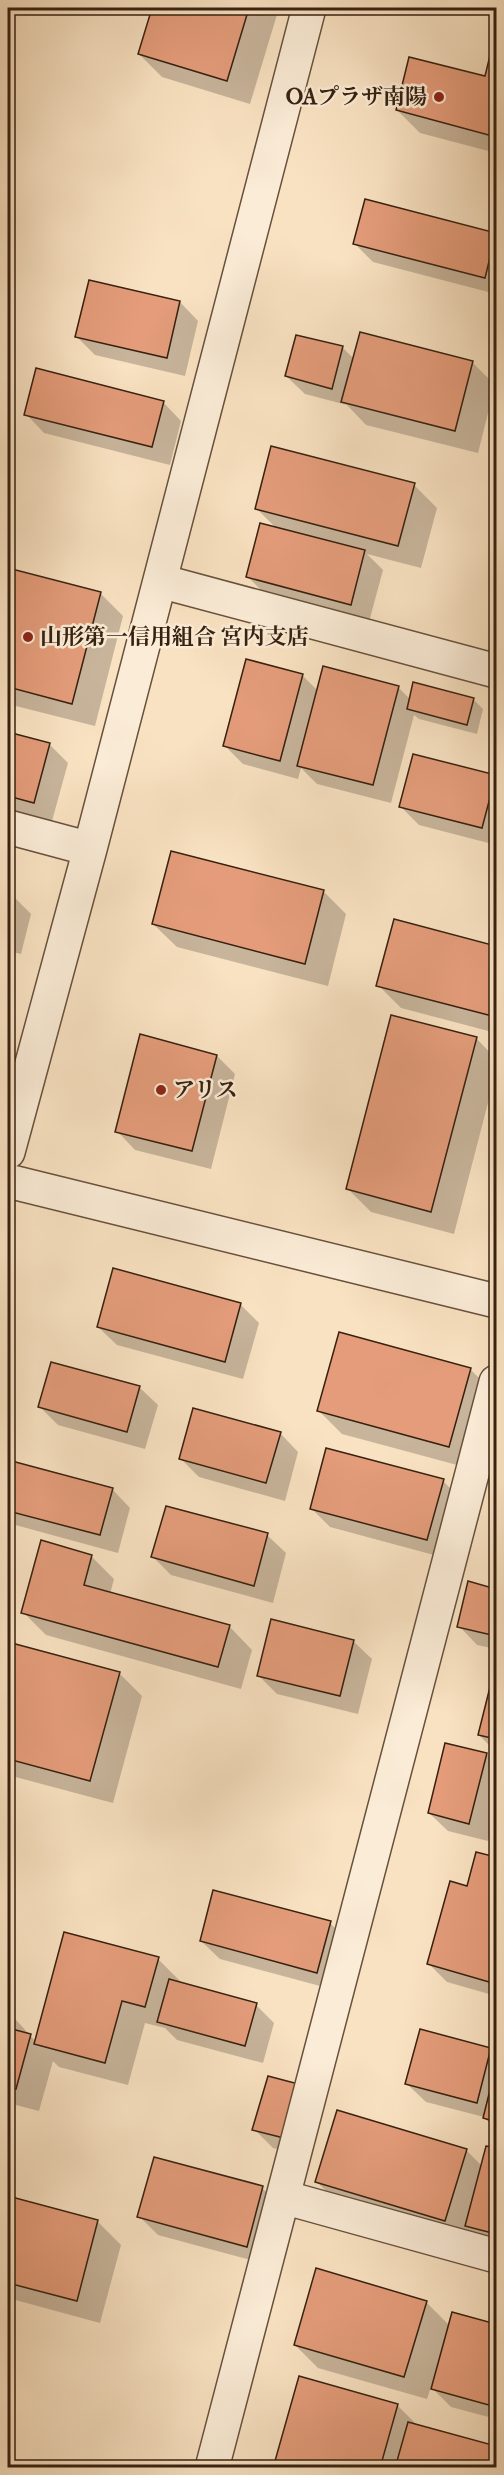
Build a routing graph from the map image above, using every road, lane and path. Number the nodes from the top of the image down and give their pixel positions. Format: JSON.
{"nodes":[{"id":1,"x":309,"y":8,"type":"edge"},
{"id":2,"x":160,"y":581,"type":"junction"},
{"id":3,"x":496,"y":670,"type":"edge"},
{"id":4,"x":8,"y":827,"type":"edge"},
{"id":5,"x":90,"y":849,"type":"junction"},
{"id":6,"x":8,"y":1152,"type":"edge"},
{"id":7,"x":8,"y":1181,"type":"edge"},
{"id":8,"x":496,"y":1301,"type":"edge"},
{"id":9,"x":496,"y":1382,"type":"edge"},
{"id":10,"x":283,"y":2197,"type":"junction"},
{"id":11,"x":496,"y":2256,"type":"edge"},
{"id":12,"x":212,"y":2468,"type":"edge"}],
"edges":[{"from":1,"to":2,"type":"street"},
{"from":2,"to":3,"type":"street"},
{"from":2,"to":5,"type":"street"},
{"from":4,"to":5,"type":"street"},
{"from":5,"to":6,"type":"street"},
{"from":7,"to":8,"type":"street"},
{"from":9,"to":10,"type":"street"},
{"from":10,"to":11,"type":"street"},
{"from":10,"to":12,"type":"street"}]}
